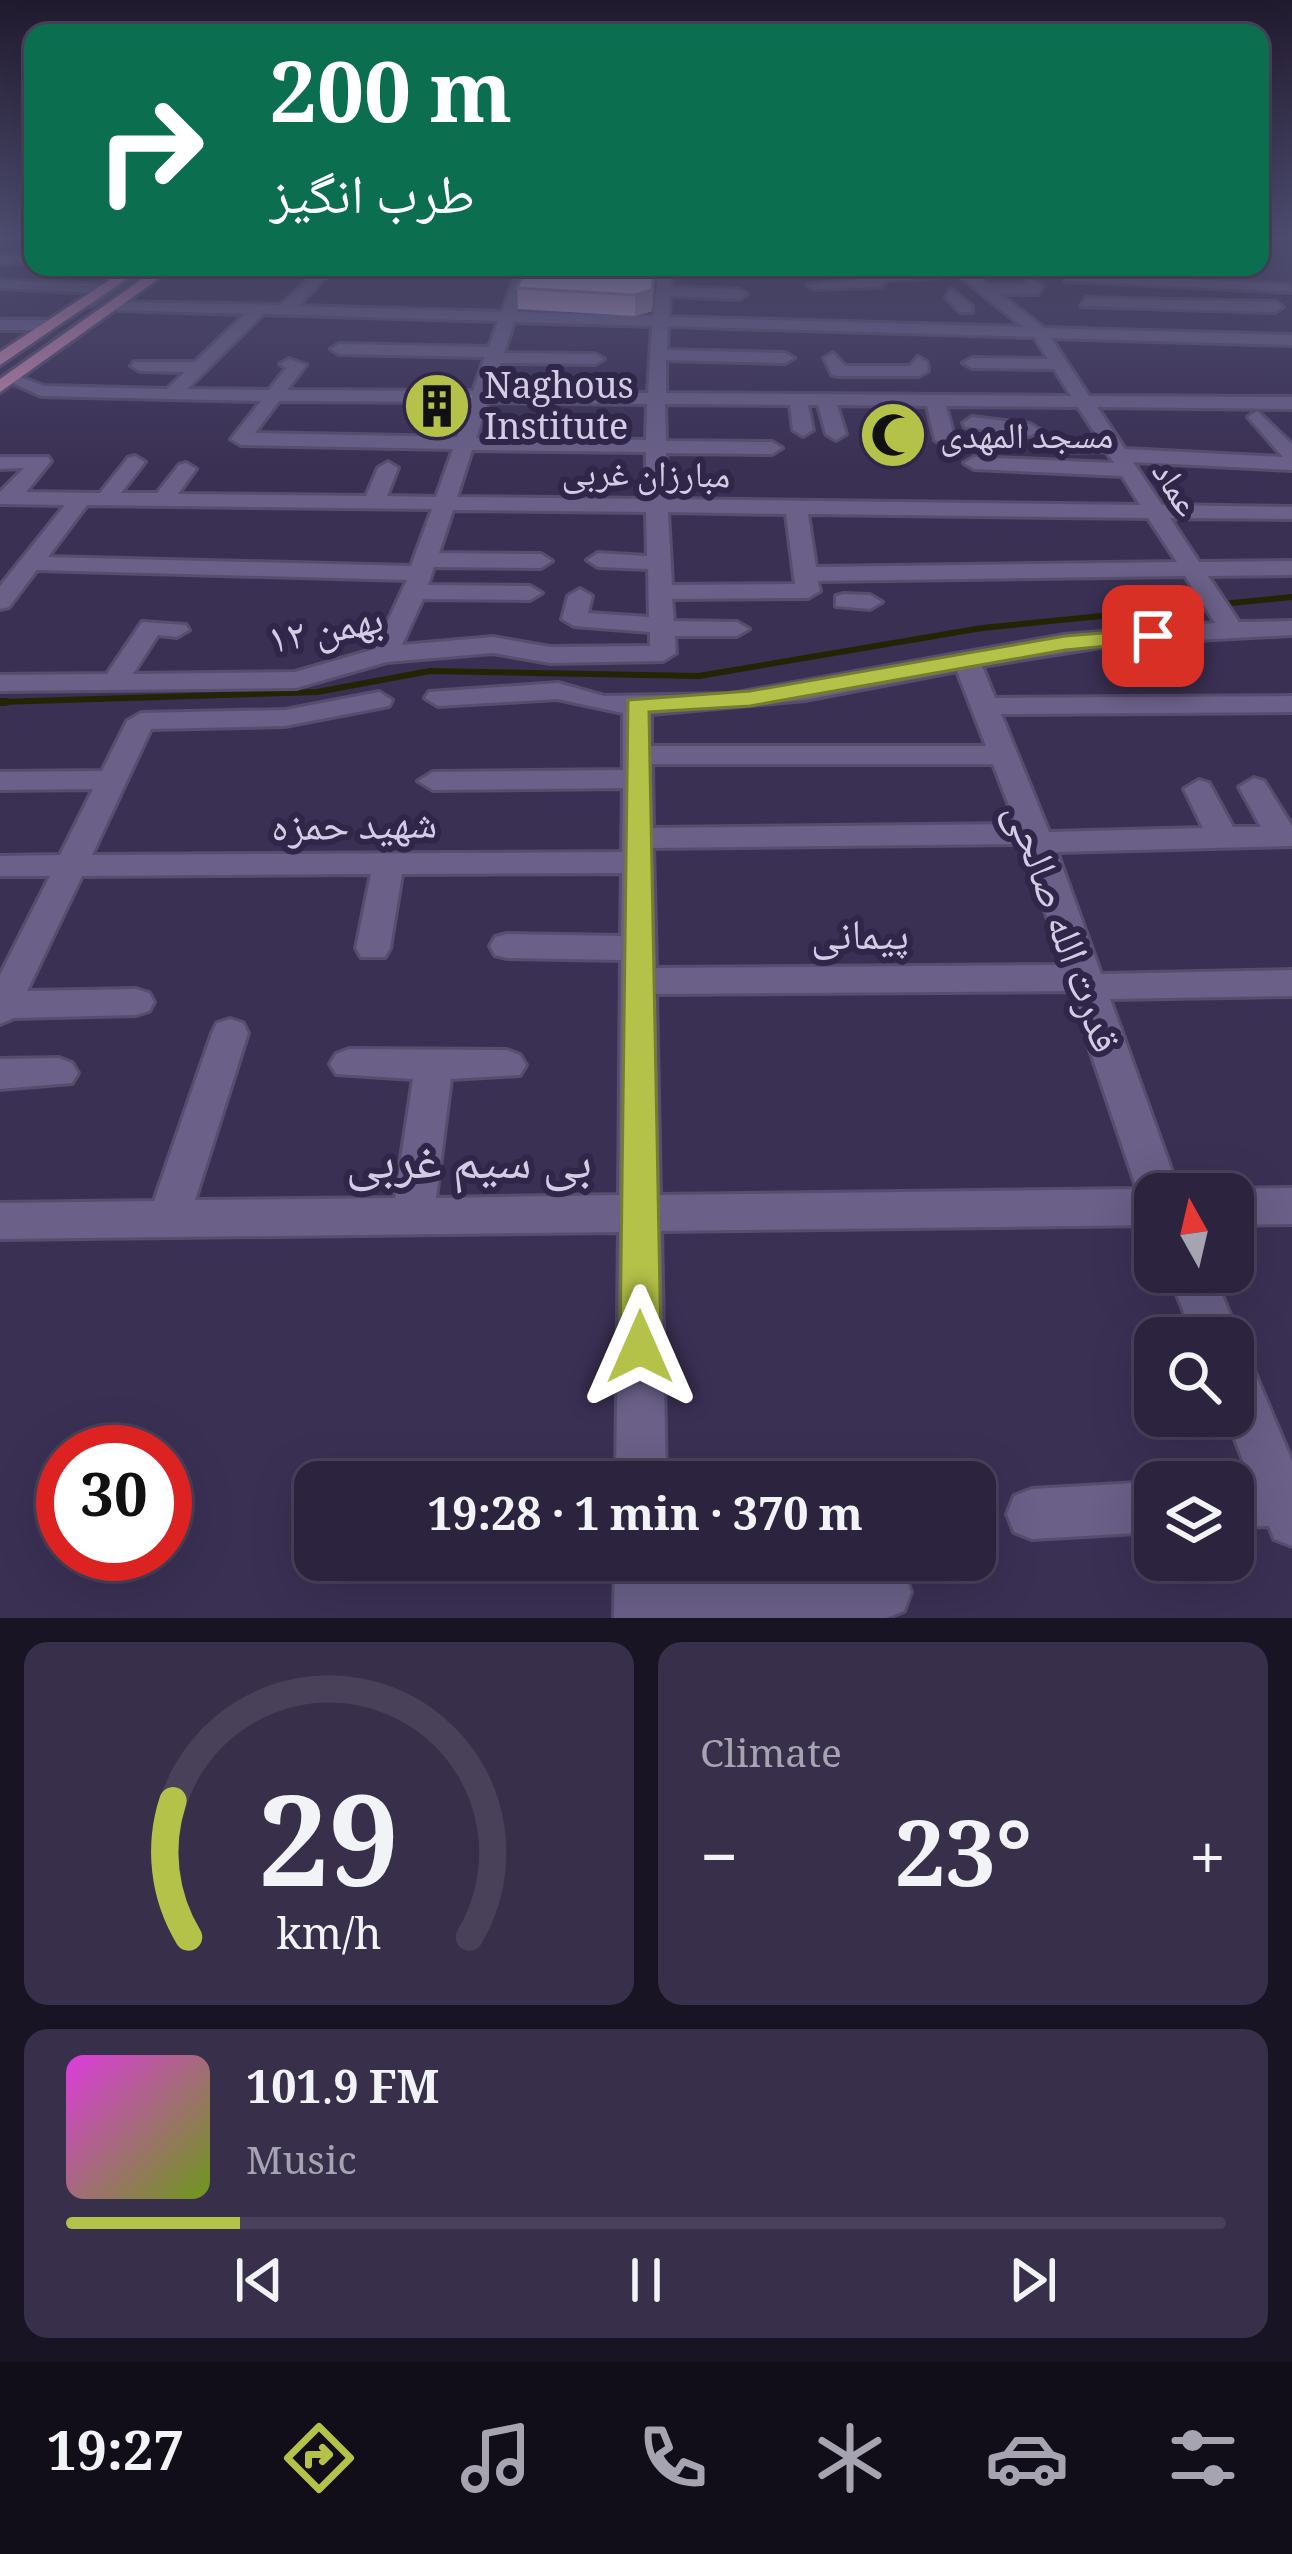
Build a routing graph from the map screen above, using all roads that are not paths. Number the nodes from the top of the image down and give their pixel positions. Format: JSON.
{"nodes":[{"id":1,"x":65,"y":315,"type":"edge"},
{"id":2,"x":73,"y":315,"type":"edge"},
{"id":3,"x":98,"y":315,"type":"edge"},
{"id":4,"x":254,"y":315,"type":"edge"},
{"id":5,"x":336,"y":315,"type":"edge"},
{"id":6,"x":408,"y":315,"type":"edge"},
{"id":7,"x":458,"y":315,"type":"edge"},
{"id":8,"x":660,"y":315,"type":"edge"},
{"id":9,"x":773,"y":315,"type":"edge"},
{"id":10,"x":907,"y":315,"type":"edge"},
{"id":11,"x":1016,"y":315,"type":"edge"},
{"id":12,"x":1094,"y":315,"type":"edge"},
{"id":13,"x":1201,"y":315,"type":"edge"},
{"id":14,"x":506,"y":316,"type":"junction"},
{"id":15,"x":659,"y":320,"type":"junction"},
{"id":16,"x":775,"y":324,"type":"junction"},
{"id":17,"x":0,"y":326,"type":"edge"},
{"id":18,"x":49,"y":326,"type":"junction"},
{"id":19,"x":918,"y":328,"type":"junction"},
{"id":20,"x":325,"y":330,"type":"dead end"},
{"id":21,"x":1039,"y":332,"type":"junction"},
{"id":22,"x":1108,"y":334,"type":"junction"},
{"id":23,"x":1290,"y":336,"type":"edge"},
{"id":24,"x":1224,"y":338,"type":"junction"},
{"id":25,"x":1174,"y":348,"type":"junction"},
{"id":26,"x":339,"y":349,"type":"dead end"},
{"id":27,"x":391,"y":350,"type":"junction"},
{"id":28,"x":494,"y":355,"type":"junction"},
{"id":29,"x":660,"y":355,"type":"junction"},
{"id":30,"x":1247,"y":356,"type":"junction"},
{"id":31,"x":1276,"y":357,"type":"dead end"},
{"id":32,"x":595,"y":358,"type":"dead end"},
{"id":33,"x":785,"y":358,"type":"dead end"},
{"id":34,"x":833,"y":358,"type":"dead end"},
{"id":35,"x":918,"y":362,"type":"dead end"},
{"id":36,"x":972,"y":363,"type":"dead end"},
{"id":37,"x":290,"y":364,"type":"dead end"},
{"id":38,"x":1058,"y":364,"type":"junction"},
{"id":39,"x":3,"y":366,"type":"edge"},
{"id":40,"x":873,"y":366,"type":"junction"},
{"id":41,"x":140,"y":367,"type":"dead end"},
{"id":42,"x":195,"y":369,"type":"junction"},
{"id":43,"x":1258,"y":379,"type":"dead end"},
{"id":44,"x":96,"y":385,"type":"junction"},
{"id":45,"x":204,"y":395,"type":"junction"},
{"id":46,"x":270,"y":396,"type":"junction"},
{"id":47,"x":479,"y":397,"type":"junction"},
{"id":48,"x":660,"y":398,"type":"junction"},
{"id":49,"x":799,"y":400,"type":"junction"},
{"id":50,"x":826,"y":400,"type":"junction"},
{"id":51,"x":873,"y":400,"type":"junction"},
{"id":52,"x":935,"y":400,"type":"junction"},
{"id":53,"x":967,"y":401,"type":"junction"},
{"id":54,"x":1081,"y":402,"type":"junction"},
{"id":55,"x":0,"y":403,"type":"edge"},
{"id":56,"x":1284,"y":403,"type":"edge"},
{"id":57,"x":187,"y":416,"type":"dead end"},
{"id":58,"x":1257,"y":417,"type":"dead end"},
{"id":59,"x":803,"y":430,"type":"dead end"},
{"id":60,"x":1030,"y":430,"type":"dead end"},
{"id":61,"x":836,"y":434,"type":"dead end"},
{"id":62,"x":945,"y":440,"type":"dead end"},
{"id":63,"x":463,"y":444,"type":"junction"},
{"id":64,"x":1006,"y":445,"type":"dead end"},
{"id":65,"x":658,"y":446,"type":"junction"},
{"id":66,"x":1056,"y":446,"type":"dead end"},
{"id":67,"x":772,"y":448,"type":"dead end"},
{"id":68,"x":1118,"y":457,"type":"junction"},
{"id":69,"x":1292,"y":460,"type":"edge"},
{"id":70,"x":135,"y":462,"type":"dead end"},
{"id":71,"x":0,"y":463,"type":"edge"},
{"id":72,"x":388,"y":467,"type":"dead end"},
{"id":73,"x":1015,"y":468,"type":"junction"},
{"id":74,"x":185,"y":469,"type":"dead end"},
{"id":75,"x":814,"y":477,"type":"dead end"},
{"id":76,"x":898,"y":477,"type":"dead end"},
{"id":77,"x":5,"y":498,"type":"edge"},
{"id":78,"x":81,"y":499,"type":"junction"},
{"id":79,"x":106,"y":499,"type":"junction"},
{"id":80,"x":163,"y":500,"type":"junction"},
{"id":81,"x":374,"y":502,"type":"junction"},
{"id":82,"x":445,"y":503,"type":"junction"},
{"id":83,"x":656,"y":506,"type":"junction"},
{"id":84,"x":804,"y":508,"type":"junction"},
{"id":85,"x":906,"y":509,"type":"junction"},
{"id":86,"x":976,"y":510,"type":"junction"},
{"id":87,"x":1153,"y":512,"type":"junction"},
{"id":88,"x":1292,"y":514,"type":"edge"},
{"id":89,"x":598,"y":560,"type":"dead end"},
{"id":90,"x":541,"y":561,"type":"dead end"},
{"id":91,"x":659,"y":563,"type":"junction"},
{"id":92,"x":1292,"y":568,"type":"edge"},
{"id":93,"x":17,"y":572,"type":"edge"},
{"id":94,"x":806,"y":574,"type":"junction"},
{"id":95,"x":850,"y":574,"type":"junction"},
{"id":96,"x":420,"y":575,"type":"junction"},
{"id":97,"x":1193,"y":576,"type":"junction"},
{"id":98,"x":660,"y":592,"type":"junction"},
{"id":99,"x":530,"y":593,"type":"dead end"},
{"id":100,"x":580,"y":596,"type":"dead end"},
{"id":101,"x":0,"y":602,"type":"edge"},
{"id":102,"x":858,"y":602,"type":"dead end"},
{"id":103,"x":0,"y":614,"type":"edge"},
{"id":104,"x":27,"y":614,"type":"dead end"},
{"id":105,"x":736,"y":629,"type":"dead end"},
{"id":106,"x":1231,"y":629,"type":"junction"},
{"id":107,"x":176,"y":630,"type":"dead end"},
{"id":108,"x":1290,"y":630,"type":"edge"},
{"id":109,"x":662,"y":635,"type":"junction"},
{"id":110,"x":385,"y":654,"type":"junction"},
{"id":111,"x":550,"y":655,"type":"junction"},
{"id":112,"x":967,"y":662,"type":"junction"},
{"id":113,"x":0,"y":683,"type":"edge"},
{"id":114,"x":113,"y":684,"type":"junction"},
{"id":115,"x":558,"y":692,"type":"junction"},
{"id":116,"x":438,"y":698,"type":"dead end"},
{"id":117,"x":379,"y":700,"type":"dead end"},
{"id":118,"x":1292,"y":704,"type":"edge"},
{"id":119,"x":637,"y":705,"type":"junction"},
{"id":120,"x":984,"y":706,"type":"junction"},
{"id":121,"x":1001,"y":755,"type":"junction"},
{"id":122,"x":637,"y":767,"type":"junction"},
{"id":123,"x":112,"y":780,"type":"junction"},
{"id":124,"x":0,"y":781,"type":"edge"},
{"id":125,"x":433,"y":781,"type":"dead end"},
{"id":126,"x":1254,"y":787,"type":"dead end"},
{"id":127,"x":1199,"y":789,"type":"dead end"},
{"id":128,"x":1287,"y":836,"type":"edge"},
{"id":129,"x":1223,"y":837,"type":"junction"},
{"id":130,"x":1036,"y":838,"type":"junction"},
{"id":131,"x":638,"y":850,"type":"junction"},
{"id":132,"x":71,"y":865,"type":"junction"},
{"id":133,"x":0,"y":866,"type":"edge"},
{"id":134,"x":388,"y":866,"type":"junction"},
{"id":135,"x":507,"y":946,"type":"dead end"},
{"id":136,"x":373,"y":948,"type":"dead end"},
{"id":137,"x":638,"y":964,"type":"junction"},
{"id":138,"x":1084,"y":982,"type":"junction"},
{"id":139,"x":1292,"y":983,"type":"edge"},
{"id":140,"x":136,"y":1002,"type":"dead end"},
{"id":141,"x":1,"y":1009,"type":"edge"},
{"id":142,"x":230,"y":1033,"type":"dead end"},
{"id":143,"x":349,"y":1064,"type":"dead end"},
{"id":144,"x":434,"y":1064,"type":"junction"},
{"id":145,"x":507,"y":1065,"type":"dead end"},
{"id":146,"x":59,"y":1073,"type":"dead end"},
{"id":147,"x":0,"y":1074,"type":"edge"},
{"id":148,"x":1152,"y":1173,"type":"edge"},
{"id":149,"x":1134,"y":1207,"type":"edge"},
{"id":150,"x":1254,"y":1207,"type":"edge"},
{"id":151,"x":1292,"y":1207,"type":"edge"},
{"id":152,"x":413,"y":1213,"type":"junction"},
{"id":153,"x":640,"y":1213,"type":"junction"},
{"id":154,"x":169,"y":1217,"type":"junction"},
{"id":155,"x":0,"y":1221,"type":"edge"},
{"id":156,"x":1254,"y":1427,"type":"edge"},
{"id":157,"x":641,"y":1461,"type":"edge"},
{"id":158,"x":1254,"y":1505,"type":"edge"},
{"id":159,"x":1134,"y":1508,"type":"edge"},
{"id":160,"x":1288,"y":1510,"type":"edge"},
{"id":161,"x":1032,"y":1514,"type":"dead end"},
{"id":162,"x":641,"y":1590,"type":"edge"},
{"id":163,"x":885,"y":1592,"type":"dead end"}],
"edges":[{"from":1,"to":18,"type":"main road"},
{"from":2,"to":39,"type":"street"},
{"from":3,"to":39,"type":"main road"},
{"from":4,"to":42,"type":"street"},
{"from":5,"to":20,"type":"street"},
{"from":6,"to":27,"type":"street"},
{"from":7,"to":14,"type":"street"},
{"from":8,"to":15,"type":"street"},
{"from":9,"to":16,"type":"street"},
{"from":10,"to":19,"type":"street"},
{"from":11,"to":21,"type":"street","name":"عماد"},
{"from":12,"to":22,"type":"street"},
{"from":13,"to":24,"type":"street"},
{"from":14,"to":15,"type":"street"},
{"from":14,"to":28,"type":"street"},
{"from":15,"to":16,"type":"street"},
{"from":15,"to":29,"type":"street"},
{"from":16,"to":19,"type":"street"},
{"from":17,"to":18,"type":"street"},
{"from":18,"to":39,"type":"main road"},
{"from":19,"to":21,"type":"street"},
{"from":21,"to":22,"type":"street"},
{"from":21,"to":38,"type":"street","name":"عماد"},
{"from":22,"to":25,"type":"street"},
{"from":23,"to":24,"type":"street"},
{"from":24,"to":25,"type":"street"},
{"from":24,"to":30,"type":"street"},
{"from":25,"to":30,"type":"street"},
{"from":26,"to":27,"type":"street"},
{"from":27,"to":28,"type":"street"},
{"from":28,"to":32,"type":"street"},
{"from":28,"to":47,"type":"street"},
{"from":29,"to":33,"type":"street"},
{"from":29,"to":48,"type":"street"},
{"from":30,"to":31,"type":"street"},
{"from":34,"to":40,"type":"street"},
{"from":35,"to":40,"type":"street"},
{"from":36,"to":38,"type":"street"},
{"from":37,"to":46,"type":"street"},
{"from":38,"to":54,"type":"street","name":"عماد"},
{"from":39,"to":44,"type":"street"},
{"from":40,"to":51,"type":"street"},
{"from":41,"to":42,"type":"street"},
{"from":42,"to":44,"type":"street"},
{"from":42,"to":45,"type":"street"},
{"from":43,"to":56,"type":"street"},
{"from":44,"to":55,"type":"street"},
{"from":45,"to":46,"type":"street"},
{"from":45,"to":57,"type":"street"},
{"from":46,"to":47,"type":"street"},
{"from":46,"to":63,"type":"street"},
{"from":47,"to":48,"type":"street"},
{"from":47,"to":63,"type":"street"},
{"from":48,"to":49,"type":"street"},
{"from":48,"to":65,"type":"street"},
{"from":49,"to":50,"type":"street"},
{"from":49,"to":59,"type":"street"},
{"from":50,"to":51,"type":"street"},
{"from":50,"to":61,"type":"street"},
{"from":51,"to":52,"type":"street"},
{"from":52,"to":53,"type":"street"},
{"from":52,"to":62,"type":"street"},
{"from":53,"to":54,"type":"street"},
{"from":53,"to":60,"type":"street"},
{"from":54,"to":56,"type":"street"},
{"from":54,"to":68,"type":"street","name":"عماد"},
{"from":58,"to":69,"type":"street"},
{"from":63,"to":65,"type":"street"},
{"from":63,"to":82,"type":"street"},
{"from":64,"to":73,"type":"street"},
{"from":65,"to":67,"type":"street"},
{"from":65,"to":83,"type":"street"},
{"from":66,"to":68,"type":"street"},
{"from":68,"to":69,"type":"street"},
{"from":68,"to":73,"type":"street"},
{"from":68,"to":87,"type":"street","name":"عماد"},
{"from":70,"to":79,"type":"street"},
{"from":71,"to":77,"type":"street"},
{"from":72,"to":81,"type":"street"},
{"from":73,"to":86,"type":"street"},
{"from":74,"to":80,"type":"street"},
{"from":75,"to":84,"type":"street"},
{"from":76,"to":85,"type":"street"},
{"from":77,"to":78,"type":"street","name":"مبارزان غربی"},
{"from":78,"to":79,"type":"street","name":"مبارزان غربی"},
{"from":78,"to":93,"type":"street"},
{"from":79,"to":80,"type":"street","name":"مبارزان غربی"},
{"from":80,"to":81,"type":"street","name":"مبارزان غربی"},
{"from":81,"to":82,"type":"street","name":"مبارزان غربی"},
{"from":82,"to":83,"type":"street","name":"مبارزان غربی"},
{"from":82,"to":96,"type":"street"},
{"from":83,"to":84,"type":"street","name":"مبارزان غربی"},
{"from":83,"to":91,"type":"street"},
{"from":84,"to":85,"type":"street","name":"مبارزان غربی"},
{"from":84,"to":94,"type":"street"},
{"from":85,"to":86,"type":"street","name":"مبارزان غربی"},
{"from":86,"to":87,"type":"street","name":"مبارزان غربی"},
{"from":87,"to":88,"type":"street","name":"مبارزان غربی"},
{"from":87,"to":97,"type":"street","name":"عماد"},
{"from":89,"to":91,"type":"street"},
{"from":90,"to":96,"type":"street"},
{"from":91,"to":98,"type":"street"},
{"from":92,"to":97,"type":"street"},
{"from":93,"to":96,"type":"street"},
{"from":93,"to":101,"type":"street"},
{"from":94,"to":95,"type":"street"},
{"from":94,"to":98,"type":"street"},
{"from":95,"to":97,"type":"street"},
{"from":95,"to":102,"type":"street"},
{"from":96,"to":99,"type":"street"},
{"from":96,"to":110,"type":"street"},
{"from":97,"to":106,"type":"street","name":"عماد"},
{"from":98,"to":109,"type":"street"},
{"from":100,"to":109,"type":"street"},
{"from":103,"to":104,"type":"street"},
{"from":105,"to":109,"type":"street"},
{"from":106,"to":108,"type":"street"},
{"from":106,"to":112,"type":"street"},
{"from":107,"to":114,"type":"street"},
{"from":109,"to":111,"type":"street","name":"۱۲ بهمن"},
{"from":110,"to":111,"type":"street","name":"۱۲ بهمن"},
{"from":110,"to":114,"type":"street","name":"۱۲ بهمن"},
{"from":111,"to":115,"type":"street"},
{"from":112,"to":119,"type":"street"},
{"from":112,"to":120,"type":"street","name":"قدرت الله صالحی"},
{"from":113,"to":114,"type":"street","name":"۱۲ بهمن"},
{"from":115,"to":116,"type":"street"},
{"from":115,"to":119,"type":"street"},
{"from":117,"to":123,"type":"street"},
{"from":118,"to":120,"type":"street"},
{"from":119,"to":122,"type":"street"},
{"from":120,"to":121,"type":"street","name":"قدرت الله صالحی"},
{"from":121,"to":122,"type":"street"},
{"from":121,"to":130,"type":"street","name":"قدرت الله صالحی"},
{"from":122,"to":125,"type":"street"},
{"from":122,"to":131,"type":"street"},
{"from":123,"to":124,"type":"street"},
{"from":123,"to":132,"type":"street"},
{"from":126,"to":128,"type":"street"},
{"from":127,"to":129,"type":"street"},
{"from":128,"to":129,"type":"street","name":"شهید حمزه"},
{"from":129,"to":130,"type":"street","name":"شهید حمزه"},
{"from":130,"to":131,"type":"street","name":"شهید حمزه"},
{"from":130,"to":138,"type":"street","name":"قدرت الله صالحی"},
{"from":131,"to":134,"type":"street","name":"شهید حمزه"},
{"from":131,"to":137,"type":"street"},
{"from":132,"to":133,"type":"street","name":"شهید حمزه"},
{"from":132,"to":134,"type":"street","name":"شهید حمزه"},
{"from":132,"to":141,"type":"street"},
{"from":134,"to":136,"type":"street"},
{"from":135,"to":137,"type":"street","name":"پیمانی"},
{"from":137,"to":138,"type":"street","name":"پیمانی"},
{"from":137,"to":153,"type":"street"},
{"from":138,"to":139,"type":"street","name":"پیمانی"},
{"from":138,"to":148,"type":"street","name":"قدرت الله صالحی"},
{"from":140,"to":141,"type":"street"},
{"from":142,"to":154,"type":"street"},
{"from":143,"to":144,"type":"street"},
{"from":144,"to":145,"type":"street"},
{"from":144,"to":152,"type":"street"},
{"from":146,"to":147,"type":"street"},
{"from":149,"to":153,"type":"street","name":"بی سیم غربی"},
{"from":150,"to":151,"type":"street"},
{"from":152,"to":153,"type":"street","name":"بی سیم غربی"},
{"from":152,"to":154,"type":"street","name":"بی سیم غربی"},
{"from":153,"to":157,"type":"street"},
{"from":154,"to":155,"type":"street","name":"بی سیم غربی"},
{"from":156,"to":160,"type":"street"},
{"from":158,"to":160,"type":"street"},
{"from":159,"to":161,"type":"street"},
{"from":162,"to":163,"type":"street"}]}
